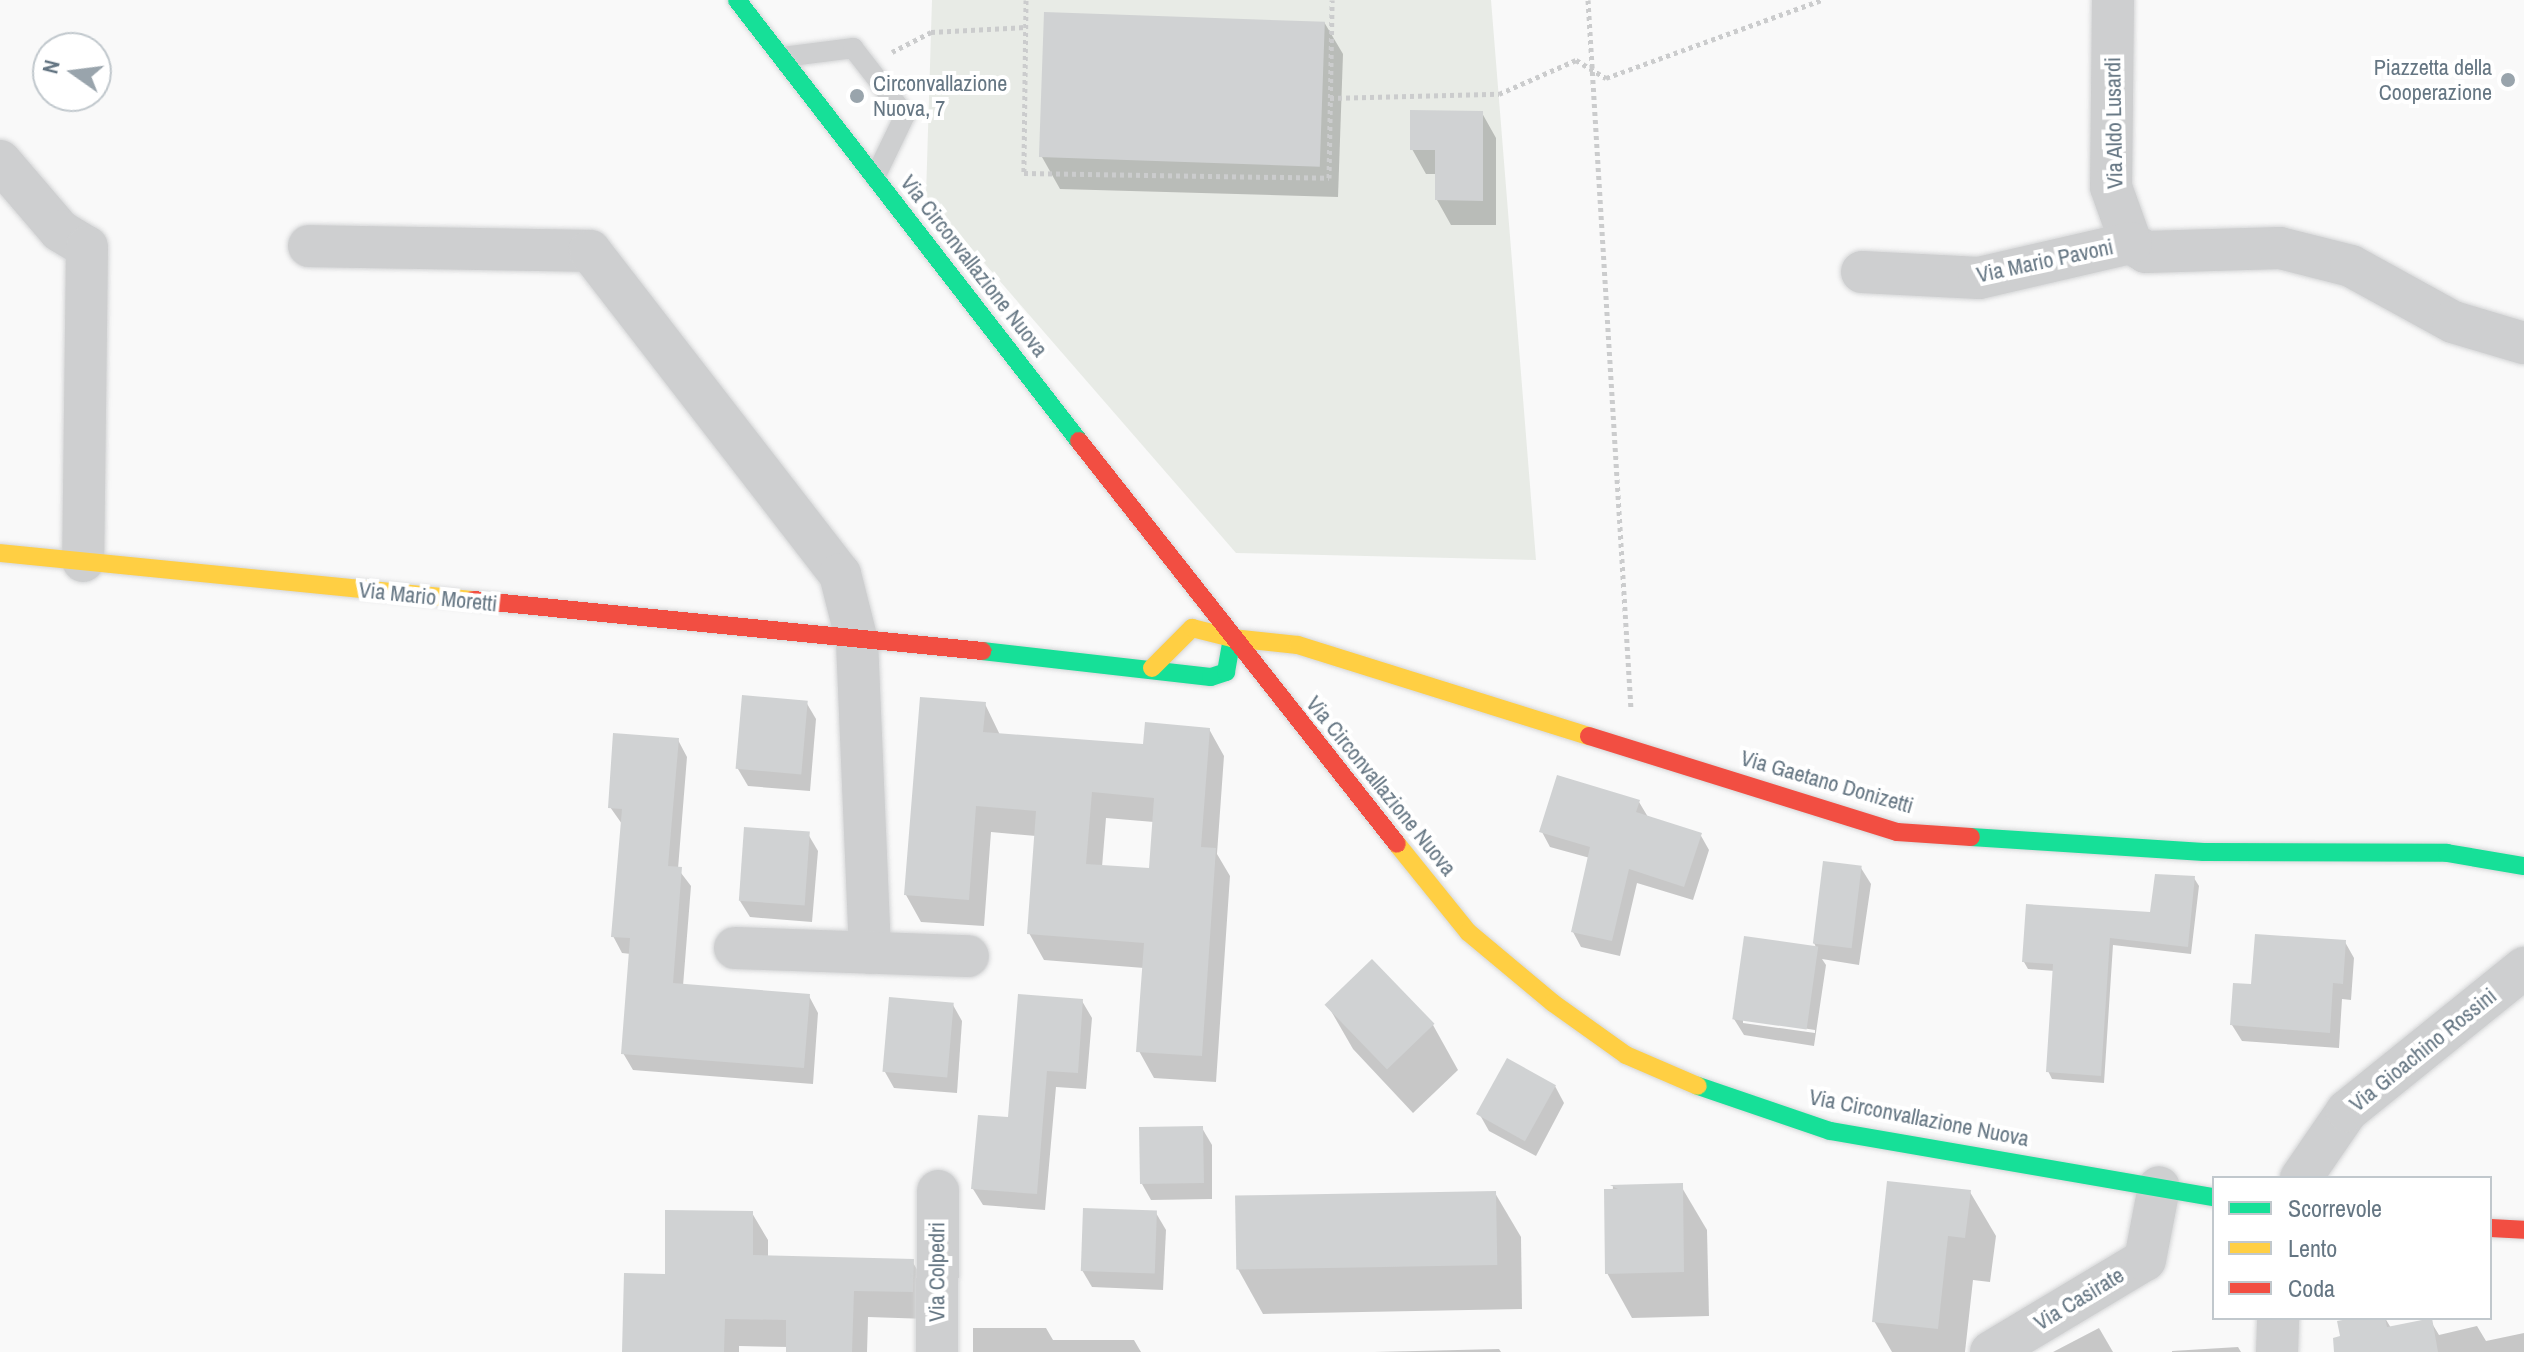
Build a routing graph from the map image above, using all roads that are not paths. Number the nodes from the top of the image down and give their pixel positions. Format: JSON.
{"nodes":[{"id":1,"x":737,"y":0,"type":"edge"},
{"id":2,"x":2113,"y":0,"type":"edge"},
{"id":3,"x":782,"y":58,"type":"junction"},
{"id":4,"x":0,"y":161,"type":"edge"},
{"id":5,"x":875,"y":177,"type":"junction"},
{"id":6,"x":2131,"y":243,"type":"junction"},
{"id":7,"x":309,"y":246,"type":"dead end"},
{"id":8,"x":1862,"y":272,"type":"dead end"},
{"id":9,"x":2524,"y":343,"type":"edge"},
{"id":10,"x":0,"y":553,"type":"edge"},
{"id":11,"x":83,"y":561,"type":"junction"},
{"id":12,"x":1232,"y":638,"type":"junction"},
{"id":13,"x":857,"y":641,"type":"junction"},
{"id":14,"x":1152,"y":668,"type":"junction"},
{"id":15,"x":2524,"y":866,"type":"edge"},
{"id":16,"x":735,"y":948,"type":"dead end"},
{"id":17,"x":870,"y":953,"type":"junction"},
{"id":18,"x":968,"y":956,"type":"dead end"},
{"id":19,"x":2524,"y":968,"type":"edge"},
{"id":20,"x":2302,"y":1176,"type":"edge"},
{"id":21,"x":2159,"y":1187,"type":"junction"},
{"id":22,"x":938,"y":1191,"type":"dead end"},
{"id":23,"x":2212,"y":1197,"type":"edge"},
{"id":24,"x":2492,"y":1228,"type":"edge"},
{"id":25,"x":2524,"y":1230,"type":"edge"},
{"id":26,"x":2278,"y":1320,"type":"edge"},
{"id":27,"x":937,"y":1352,"type":"edge"},
{"id":28,"x":1991,"y":1352,"type":"edge"},
{"id":29,"x":2277,"y":1352,"type":"edge"}],
"edges":[{"from":1,"to":3,"type":"street","name":"Via Circonvallazione Nuova"},
{"from":2,"to":6,"type":"street","name":"Via Aldo Lusardi"},
{"from":3,"to":5,"type":"street","name":"Via Circonvallazione Nuova"},
{"from":3,"to":5,"type":"lane"},
{"from":4,"to":11,"type":"street"},
{"from":5,"to":12,"type":"street","name":"Via Circonvallazione Nuova"},
{"from":6,"to":8,"type":"street","name":"Via Mario Pavoni"},
{"from":6,"to":9,"type":"street"},
{"from":7,"to":13,"type":"street"},
{"from":10,"to":11,"type":"street","name":"Via Mario Moretti"},
{"from":11,"to":13,"type":"street","name":"Via Mario Moretti"},
{"from":12,"to":14,"type":"street"},
{"from":12,"to":14,"type":"street"},
{"from":12,"to":15,"type":"street","name":"Via Gaetano Donizetti"},
{"from":12,"to":21,"type":"street","name":"Via Circonvallazione Nuova"},
{"from":13,"to":14,"type":"street","name":"Via Mario Moretti"},
{"from":13,"to":17,"type":"street"},
{"from":16,"to":17,"type":"street"},
{"from":17,"to":18,"type":"street"},
{"from":19,"to":20,"type":"street","name":"Via Gioachino Rossini"},
{"from":21,"to":23,"type":"street","name":"Via Circonvallazione Nuova"},
{"from":21,"to":28,"type":"street","name":"Via Casirate"},
{"from":22,"to":27,"type":"street","name":"Via Colpedri"},
{"from":24,"to":25,"type":"street"},
{"from":26,"to":29,"type":"street"}]}
